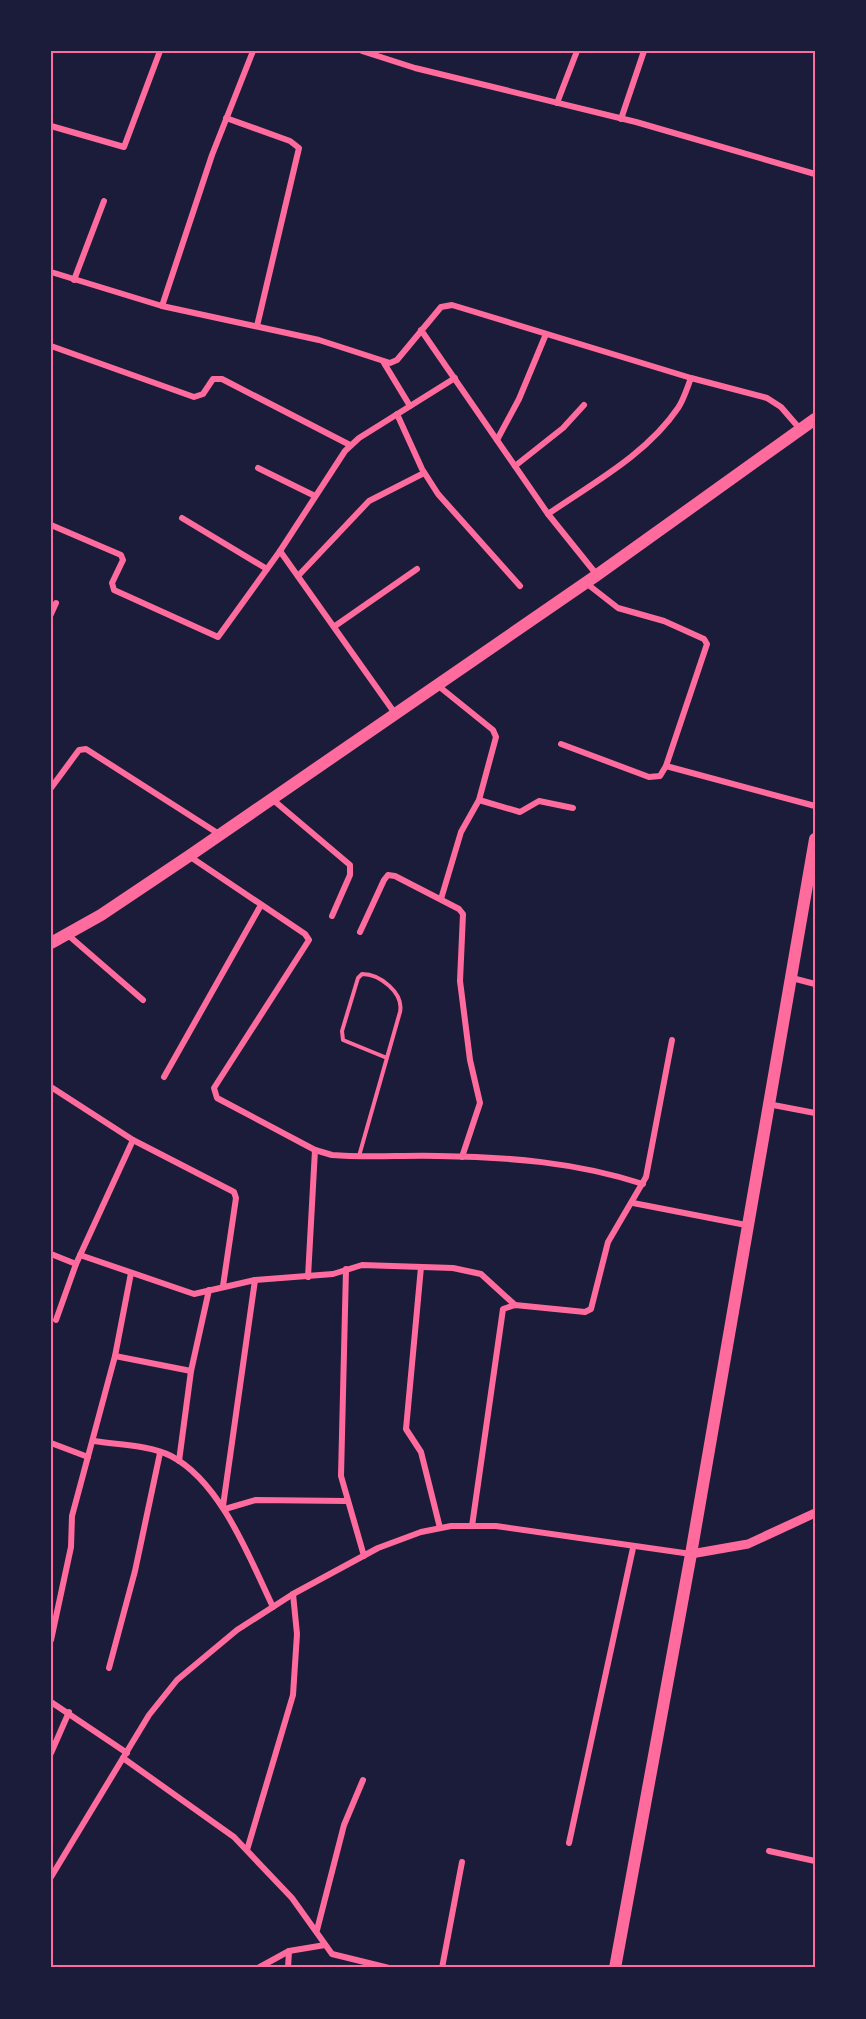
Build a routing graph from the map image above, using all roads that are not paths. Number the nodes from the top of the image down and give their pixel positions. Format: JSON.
{"nodes":[{"id":1,"x":160,"y":51,"type":"edge"},
{"id":2,"x":253,"y":51,"type":"edge"},
{"id":3,"x":362,"y":51,"type":"edge"},
{"id":4,"x":577,"y":51,"type":"edge"},
{"id":5,"x":644,"y":51,"type":"edge"},
{"id":6,"x":557,"y":103,"type":"junction"},
{"id":7,"x":226,"y":118,"type":"junction"},
{"id":8,"x":621,"y":119,"type":"junction"},
{"id":9,"x":51,"y":126,"type":"edge"},
{"id":10,"x":815,"y":174,"type":"edge"},
{"id":11,"x":104,"y":201,"type":"dead end"},
{"id":12,"x":51,"y":272,"type":"edge"},
{"id":13,"x":74,"y":280,"type":"junction"},
{"id":14,"x":162,"y":306,"type":"junction"},
{"id":15,"x":257,"y":326,"type":"junction"},
{"id":16,"x":421,"y":330,"type":"junction"},
{"id":17,"x":546,"y":334,"type":"junction"},
{"id":18,"x":51,"y":346,"type":"edge"},
{"id":19,"x":384,"y":363,"type":"junction"},
{"id":20,"x":454,"y":378,"type":"junction"},
{"id":21,"x":691,"y":378,"type":"junction"},
{"id":22,"x":584,"y":405,"type":"dead end"},
{"id":23,"x":410,"y":406,"type":"junction"},
{"id":24,"x":397,"y":414,"type":"junction"},
{"id":25,"x":815,"y":419,"type":"edge"},
{"id":26,"x":800,"y":430,"type":"junction"},
{"id":27,"x":497,"y":440,"type":"junction"},
{"id":28,"x":350,"y":445,"type":"junction"},
{"id":29,"x":515,"y":466,"type":"junction"},
{"id":30,"x":258,"y":468,"type":"dead end"},
{"id":31,"x":424,"y":473,"type":"junction"},
{"id":32,"x":315,"y":496,"type":"junction"},
{"id":33,"x":548,"y":514,"type":"junction"},
{"id":34,"x":182,"y":518,"type":"dead end"},
{"id":35,"x":51,"y":525,"type":"edge"},
{"id":36,"x":280,"y":550,"type":"junction"},
{"id":37,"x":267,"y":569,"type":"junction"},
{"id":38,"x":417,"y":569,"type":"dead end"},
{"id":39,"x":597,"y":575,"type":"junction"},
{"id":40,"x":298,"y":576,"type":"junction"},
{"id":41,"x":586,"y":583,"type":"junction"},
{"id":42,"x":520,"y":586,"type":"dead end"},
{"id":43,"x":56,"y":603,"type":"dead end"},
{"id":44,"x":51,"y":614,"type":"edge"},
{"id":45,"x":334,"y":626,"type":"junction"},
{"id":46,"x":436,"y":684,"type":"junction"},
{"id":47,"x":394,"y":712,"type":"junction"},
{"id":48,"x":561,"y":744,"type":"dead end"},
{"id":49,"x":666,"y":766,"type":"junction"},
{"id":50,"x":51,"y":788,"type":"edge"},
{"id":51,"x":271,"y":798,"type":"junction"},
{"id":52,"x":479,"y":800,"type":"junction"},
{"id":53,"x":815,"y":806,"type":"edge"},
{"id":54,"x":573,"y":807,"type":"dead end"},
{"id":55,"x":219,"y":834,"type":"junction"},
{"id":56,"x":815,"y":839,"type":"edge"},
{"id":57,"x":189,"y":856,"type":"junction"},
{"id":58,"x":441,"y":899,"type":"junction"},
{"id":59,"x":261,"y":905,"type":"junction"},
{"id":60,"x":332,"y":916,"type":"dead end"},
{"id":61,"x":360,"y":932,"type":"dead end"},
{"id":62,"x":68,"y":935,"type":"junction"},
{"id":63,"x":51,"y":943,"type":"edge"},
{"id":64,"x":792,"y":978,"type":"junction"},
{"id":65,"x":815,"y":984,"type":"edge"},
{"id":66,"x":143,"y":1000,"type":"dead end"},
{"id":67,"x":672,"y":1040,"type":"dead end"},
{"id":68,"x":387,"y":1058,"type":"junction"},
{"id":69,"x":164,"y":1077,"type":"dead end"},
{"id":70,"x":51,"y":1087,"type":"edge"},
{"id":71,"x":768,"y":1104,"type":"junction"},
{"id":72,"x":815,"y":1113,"type":"edge"},
{"id":73,"x":133,"y":1140,"type":"junction"},
{"id":74,"x":315,"y":1150,"type":"junction"},
{"id":75,"x":359,"y":1156,"type":"junction"},
{"id":76,"x":462,"y":1156,"type":"junction"},
{"id":77,"x":643,"y":1184,"type":"junction"},
{"id":78,"x":633,"y":1203,"type":"junction"},
{"id":79,"x":746,"y":1225,"type":"junction"},
{"id":80,"x":51,"y":1254,"type":"edge"},
{"id":81,"x":80,"y":1256,"type":"junction"},
{"id":82,"x":76,"y":1264,"type":"junction"},
{"id":83,"x":421,"y":1267,"type":"junction"},
{"id":84,"x":346,"y":1269,"type":"junction"},
{"id":85,"x":132,"y":1273,"type":"junction"},
{"id":86,"x":308,"y":1276,"type":"junction"},
{"id":87,"x":255,"y":1280,"type":"junction"},
{"id":88,"x":223,"y":1286,"type":"junction"},
{"id":89,"x":209,"y":1290,"type":"junction"},
{"id":90,"x":515,"y":1305,"type":"junction"},
{"id":91,"x":56,"y":1320,"type":"dead end"},
{"id":92,"x":115,"y":1356,"type":"junction"},
{"id":93,"x":191,"y":1371,"type":"junction"},
{"id":94,"x":94,"y":1441,"type":"junction"},
{"id":95,"x":51,"y":1443,"type":"edge"},
{"id":96,"x":160,"y":1453,"type":"junction"},
{"id":97,"x":88,"y":1457,"type":"junction"},
{"id":98,"x":179,"y":1461,"type":"junction"},
{"id":99,"x":346,"y":1501,"type":"junction"},
{"id":100,"x":224,"y":1507,"type":"junction"},
{"id":101,"x":815,"y":1513,"type":"edge"},
{"id":102,"x":472,"y":1526,"type":"junction"},
{"id":103,"x":440,"y":1528,"type":"junction"},
{"id":104,"x":633,"y":1548,"type":"junction"},
{"id":105,"x":691,"y":1554,"type":"junction"},
{"id":106,"x":364,"y":1556,"type":"junction"},
{"id":107,"x":293,"y":1594,"type":"junction"},
{"id":108,"x":273,"y":1607,"type":"junction"},
{"id":109,"x":51,"y":1640,"type":"edge"},
{"id":110,"x":109,"y":1668,"type":"dead end"},
{"id":111,"x":51,"y":1702,"type":"edge"},
{"id":112,"x":69,"y":1712,"type":"junction"},
{"id":113,"x":51,"y":1753,"type":"edge"},
{"id":114,"x":125,"y":1755,"type":"junction"},
{"id":115,"x":363,"y":1780,"type":"dead end"},
{"id":116,"x":569,"y":1843,"type":"dead end"},
{"id":117,"x":247,"y":1850,"type":"junction"},
{"id":118,"x":770,"y":1851,"type":"dead end"},
{"id":119,"x":815,"y":1861,"type":"edge"},
{"id":120,"x":462,"y":1862,"type":"dead end"},
{"id":121,"x":51,"y":1877,"type":"edge"},
{"id":122,"x":317,"y":1930,"type":"junction"},
{"id":123,"x":325,"y":1945,"type":"junction"},
{"id":124,"x":289,"y":1951,"type":"junction"},
{"id":125,"x":258,"y":1968,"type":"edge"},
{"id":126,"x":288,"y":1968,"type":"edge"},
{"id":127,"x":389,"y":1968,"type":"edge"},
{"id":128,"x":442,"y":1968,"type":"edge"},
{"id":129,"x":615,"y":1968,"type":"edge"}],
"edges":[{"from":1,"to":9,"type":"street"},
{"from":2,"to":7,"type":"street"},
{"from":3,"to":6,"type":"street"},
{"from":4,"to":6,"type":"street"},
{"from":5,"to":8,"type":"street"},
{"from":6,"to":8,"type":"street"},
{"from":7,"to":14,"type":"street"},
{"from":7,"to":15,"type":"street"},
{"from":8,"to":10,"type":"street"},
{"from":11,"to":13,"type":"street"},
{"from":12,"to":13,"type":"street"},
{"from":13,"to":14,"type":"street"},
{"from":14,"to":15,"type":"street"},
{"from":15,"to":19,"type":"street"},
{"from":16,"to":17,"type":"street"},
{"from":16,"to":19,"type":"street"},
{"from":16,"to":20,"type":"street"},
{"from":17,"to":21,"type":"street"},
{"from":17,"to":27,"type":"street"},
{"from":18,"to":28,"type":"street"},
{"from":19,"to":23,"type":"street"},
{"from":20,"to":23,"type":"street"},
{"from":20,"to":27,"type":"street"},
{"from":21,"to":26,"type":"street"},
{"from":21,"to":33,"type":"street"},
{"from":22,"to":29,"type":"street"},
{"from":23,"to":24,"type":"street"},
{"from":24,"to":28,"type":"street"},
{"from":24,"to":31,"type":"street"},
{"from":25,"to":26,"type":"main road"},
{"from":26,"to":39,"type":"main road"},
{"from":27,"to":29,"type":"street"},
{"from":28,"to":32,"type":"street"},
{"from":29,"to":33,"type":"street"},
{"from":30,"to":32,"type":"street"},
{"from":31,"to":40,"type":"street"},
{"from":31,"to":42,"type":"street"},
{"from":32,"to":36,"type":"street"},
{"from":33,"to":39,"type":"street"},
{"from":34,"to":37,"type":"street"},
{"from":35,"to":37,"type":"street"},
{"from":36,"to":37,"type":"street"},
{"from":36,"to":40,"type":"street"},
{"from":38,"to":45,"type":"street"},
{"from":39,"to":41,"type":"main road"},
{"from":40,"to":45,"type":"street"},
{"from":41,"to":46,"type":"main road"},
{"from":41,"to":49,"type":"street"},
{"from":43,"to":44,"type":"street"},
{"from":45,"to":47,"type":"street"},
{"from":46,"to":47,"type":"main road"},
{"from":46,"to":52,"type":"street"},
{"from":47,"to":51,"type":"main road"},
{"from":48,"to":49,"type":"street"},
{"from":49,"to":53,"type":"street"},
{"from":50,"to":55,"type":"street"},
{"from":51,"to":55,"type":"main road"},
{"from":51,"to":60,"type":"street"},
{"from":52,"to":54,"type":"street"},
{"from":52,"to":58,"type":"street"},
{"from":55,"to":57,"type":"main road"},
{"from":56,"to":64,"type":"main road"},
{"from":57,"to":59,"type":"street"},
{"from":57,"to":62,"type":"main road"},
{"from":58,"to":61,"type":"street"},
{"from":58,"to":76,"type":"street"},
{"from":59,"to":69,"type":"street"},
{"from":59,"to":74,"type":"street"},
{"from":62,"to":63,"type":"main road"},
{"from":62,"to":66,"type":"street"},
{"from":64,"to":65,"type":"street"},
{"from":64,"to":71,"type":"main road"},
{"from":67,"to":77,"type":"street"},
{"from":68,"to":68,"type":"lane"},
{"from":68,"to":75,"type":"lane"},
{"from":70,"to":73,"type":"street"},
{"from":71,"to":72,"type":"street"},
{"from":71,"to":79,"type":"main road"},
{"from":73,"to":81,"type":"street"},
{"from":73,"to":88,"type":"street"},
{"from":74,"to":75,"type":"street"},
{"from":74,"to":86,"type":"street"},
{"from":75,"to":76,"type":"street"},
{"from":76,"to":77,"type":"street"},
{"from":77,"to":78,"type":"street"},
{"from":78,"to":79,"type":"street"},
{"from":78,"to":90,"type":"street"},
{"from":79,"to":105,"type":"main road"},
{"from":80,"to":82,"type":"street"},
{"from":81,"to":82,"type":"street"},
{"from":81,"to":85,"type":"street"},
{"from":82,"to":91,"type":"street"},
{"from":83,"to":84,"type":"street"},
{"from":83,"to":90,"type":"street"},
{"from":83,"to":103,"type":"street"},
{"from":84,"to":86,"type":"street"},
{"from":84,"to":99,"type":"street"},
{"from":85,"to":89,"type":"street"},
{"from":85,"to":92,"type":"street"},
{"from":86,"to":87,"type":"street"},
{"from":87,"to":88,"type":"street"},
{"from":87,"to":100,"type":"street"},
{"from":88,"to":89,"type":"street"},
{"from":89,"to":93,"type":"street"},
{"from":90,"to":102,"type":"street"},
{"from":92,"to":93,"type":"street"},
{"from":92,"to":94,"type":"street"},
{"from":93,"to":98,"type":"street"},
{"from":94,"to":96,"type":"street"},
{"from":94,"to":97,"type":"street"},
{"from":95,"to":97,"type":"street"},
{"from":96,"to":98,"type":"street"},
{"from":96,"to":110,"type":"street"},
{"from":97,"to":109,"type":"street"},
{"from":98,"to":100,"type":"street"},
{"from":99,"to":100,"type":"street"},
{"from":99,"to":106,"type":"street"},
{"from":100,"to":108,"type":"street"},
{"from":101,"to":105,"type":"street"},
{"from":102,"to":103,"type":"street"},
{"from":102,"to":104,"type":"street"},
{"from":103,"to":106,"type":"street"},
{"from":104,"to":105,"type":"street"},
{"from":104,"to":116,"type":"street"},
{"from":105,"to":129,"type":"main road"},
{"from":106,"to":107,"type":"street"},
{"from":107,"to":108,"type":"street"},
{"from":107,"to":117,"type":"street"},
{"from":108,"to":114,"type":"street"},
{"from":111,"to":112,"type":"street"},
{"from":112,"to":113,"type":"street"},
{"from":112,"to":114,"type":"street"},
{"from":114,"to":117,"type":"street"},
{"from":114,"to":121,"type":"street"},
{"from":115,"to":122,"type":"street"},
{"from":117,"to":122,"type":"street"},
{"from":118,"to":119,"type":"street"},
{"from":120,"to":128,"type":"street"},
{"from":122,"to":123,"type":"street"},
{"from":123,"to":124,"type":"street"},
{"from":123,"to":127,"type":"street"},
{"from":124,"to":125,"type":"street"},
{"from":124,"to":126,"type":"street"}]}
